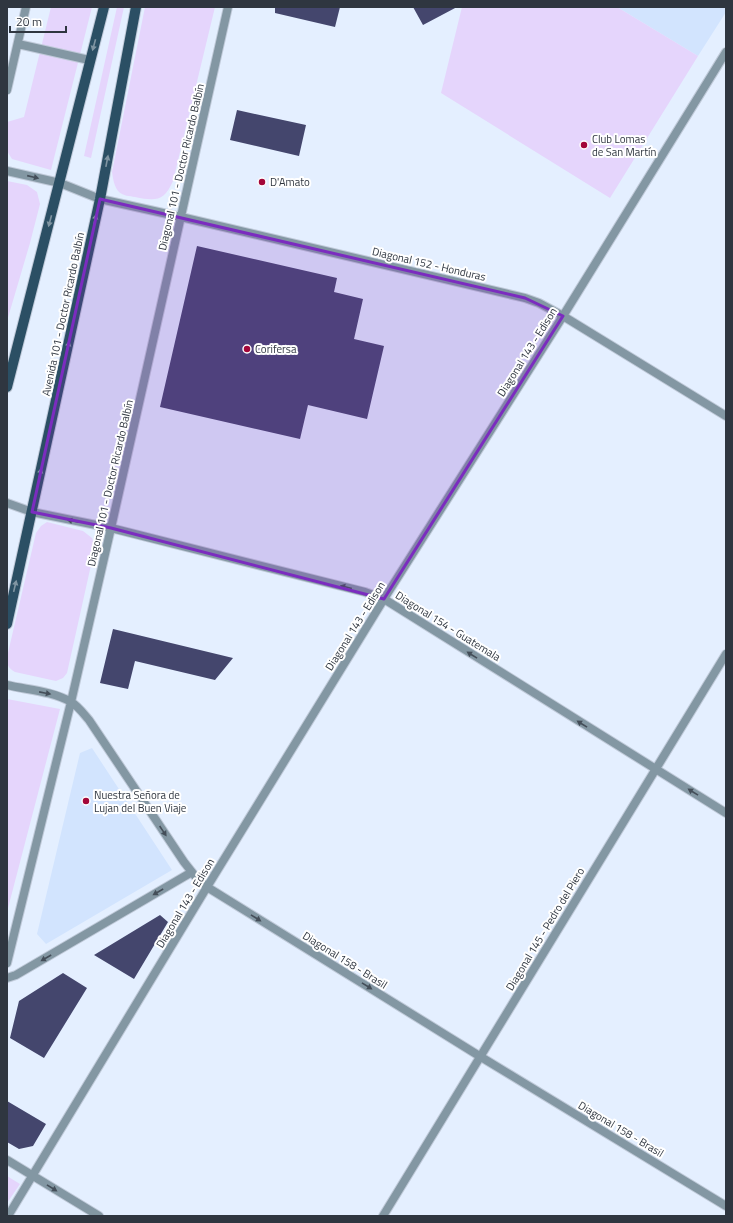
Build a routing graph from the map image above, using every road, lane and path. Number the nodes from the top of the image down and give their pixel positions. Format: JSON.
{"nodes":[{"id":1,"x":26,"y":7,"type":"edge"},
{"id":2,"x":104,"y":7,"type":"edge"},
{"id":3,"x":136,"y":7,"type":"edge"},
{"id":4,"x":228,"y":7,"type":"edge"},
{"id":5,"x":18,"y":44,"type":"junction"},
{"id":6,"x":726,"y":52,"type":"edge"},
{"id":7,"x":89,"y":60,"type":"junction"},
{"id":8,"x":7,"y":90,"type":"edge"},
{"id":9,"x":7,"y":171,"type":"edge"},
{"id":10,"x":60,"y":183,"type":"junction"},
{"id":11,"x":100,"y":199,"type":"junction"},
{"id":12,"x":181,"y":217,"type":"junction"},
{"id":13,"x":563,"y":316,"type":"junction"},
{"id":14,"x":15,"y":353,"type":"junction"},
{"id":15,"x":7,"y":364,"type":"edge"},
{"id":16,"x":7,"y":387,"type":"edge"},
{"id":17,"x":726,"y":416,"type":"edge"},
{"id":18,"x":7,"y":503,"type":"edge"},
{"id":19,"x":32,"y":512,"type":"junction"},
{"id":20,"x":111,"y":528,"type":"junction"},
{"id":21,"x":384,"y":599,"type":"junction"},
{"id":22,"x":7,"y":624,"type":"edge"},
{"id":23,"x":726,"y":654,"type":"edge"},
{"id":24,"x":7,"y":686,"type":"edge"},
{"id":25,"x":71,"y":702,"type":"junction"},
{"id":26,"x":655,"y":769,"type":"junction"},
{"id":27,"x":726,"y":813,"type":"edge"},
{"id":28,"x":192,"y":872,"type":"junction"},
{"id":29,"x":207,"y":887,"type":"junction"},
{"id":30,"x":7,"y":963,"type":"edge"},
{"id":31,"x":7,"y":978,"type":"edge"},
{"id":32,"x":481,"y":1057,"type":"junction"},
{"id":33,"x":7,"y":1160,"type":"edge"},
{"id":34,"x":33,"y":1176,"type":"junction"},
{"id":35,"x":726,"y":1206,"type":"edge"},
{"id":36,"x":8,"y":1216,"type":"edge"},
{"id":37,"x":99,"y":1216,"type":"edge"},
{"id":38,"x":383,"y":1216,"type":"edge"}],
"edges":[{"from":1,"to":5,"type":"street"},
{"from":2,"to":7,"type":"main road","one_way":true},
{"from":11,"to":3,"type":"main road","name":"Avenida 101 - Doctor Ricardo Balbín","one_way":true},
{"from":4,"to":12,"type":"street","name":"Diagonal 101 - Doctor Ricardo Balbín"},
{"from":5,"to":7,"type":"street"},
{"from":5,"to":8,"type":"street"},
{"from":6,"to":13,"type":"street","name":"Diagonal 143 - Edison"},
{"from":7,"to":10,"type":"main road"},
{"from":9,"to":10,"type":"street","name":"Diagonal 152 - Honduras","one_way":true},
{"from":10,"to":11,"type":"street","name":"Diagonal 152 - Honduras"},
{"from":10,"to":14,"type":"main road","one_way":true},
{"from":11,"to":12,"type":"street","name":"Diagonal 152 - Honduras"},
{"from":19,"to":11,"type":"main road","name":"Avenida 101 - Doctor Ricardo Balbín","one_way":true},
{"from":12,"to":13,"type":"street","name":"Diagonal 152 - Honduras"},
{"from":12,"to":20,"type":"street","name":"Diagonal 101 - Doctor Ricardo Balbín"},
{"from":13,"to":17,"type":"street","name":"Diagonal 152 - Honduras"},
{"from":13,"to":21,"type":"street","name":"Diagonal 143 - Edison"},
{"from":14,"to":15,"type":"main road"},
{"from":14,"to":16,"type":"main road"},
{"from":18,"to":19,"type":"street","name":"Diagonal 154 - Guatemala"},
{"from":20,"to":19,"type":"street","name":"Diagonal 154 - Guatemala","one_way":true},
{"from":22,"to":19,"type":"main road","name":"Avenida 101 - Doctor Ricardo Balbín","one_way":true},
{"from":21,"to":20,"type":"street","name":"Diagonal 154 - Guatemala","one_way":true},
{"from":20,"to":25,"type":"street","name":"Diagonal 101 - Doctor Ricardo Balbín"},
{"from":26,"to":21,"type":"street","name":"Diagonal 154 - Guatemala","one_way":true},
{"from":21,"to":29,"type":"street","name":"Diagonal 143 - Edison"},
{"from":23,"to":26,"type":"street","name":"Diagonal 145 - Pedro del Piero"},
{"from":24,"to":25,"type":"street","name":"Diagonal 158 - Brasil","one_way":true},
{"from":25,"to":28,"type":"street","name":"Diagonal 158 - Brasil","one_way":true},
{"from":25,"to":30,"type":"street","name":"Diagonal 101 - Doctor Ricardo Balbín"},
{"from":27,"to":26,"type":"street","name":"Diagonal 154 - Guatemala","one_way":true},
{"from":26,"to":32,"type":"street","name":"Diagonal 145 - Pedro del Piero"},
{"from":28,"to":29,"type":"street","name":"Diagonal 158 - Brasil"},
{"from":28,"to":31,"type":"street","one_way":true},
{"from":29,"to":32,"type":"street","name":"Diagonal 158 - Brasil","one_way":true},
{"from":29,"to":34,"type":"street","name":"Diagonal 143 - Edison"},
{"from":32,"to":35,"type":"street","name":"Diagonal 158 - Brasil"},
{"from":32,"to":38,"type":"street","name":"Diagonal 145 - Pedro del Piero"},
{"from":33,"to":34,"type":"street"},
{"from":34,"to":36,"type":"street","name":"Diagonal 143 - Edison"},
{"from":34,"to":37,"type":"street","one_way":true}]}
